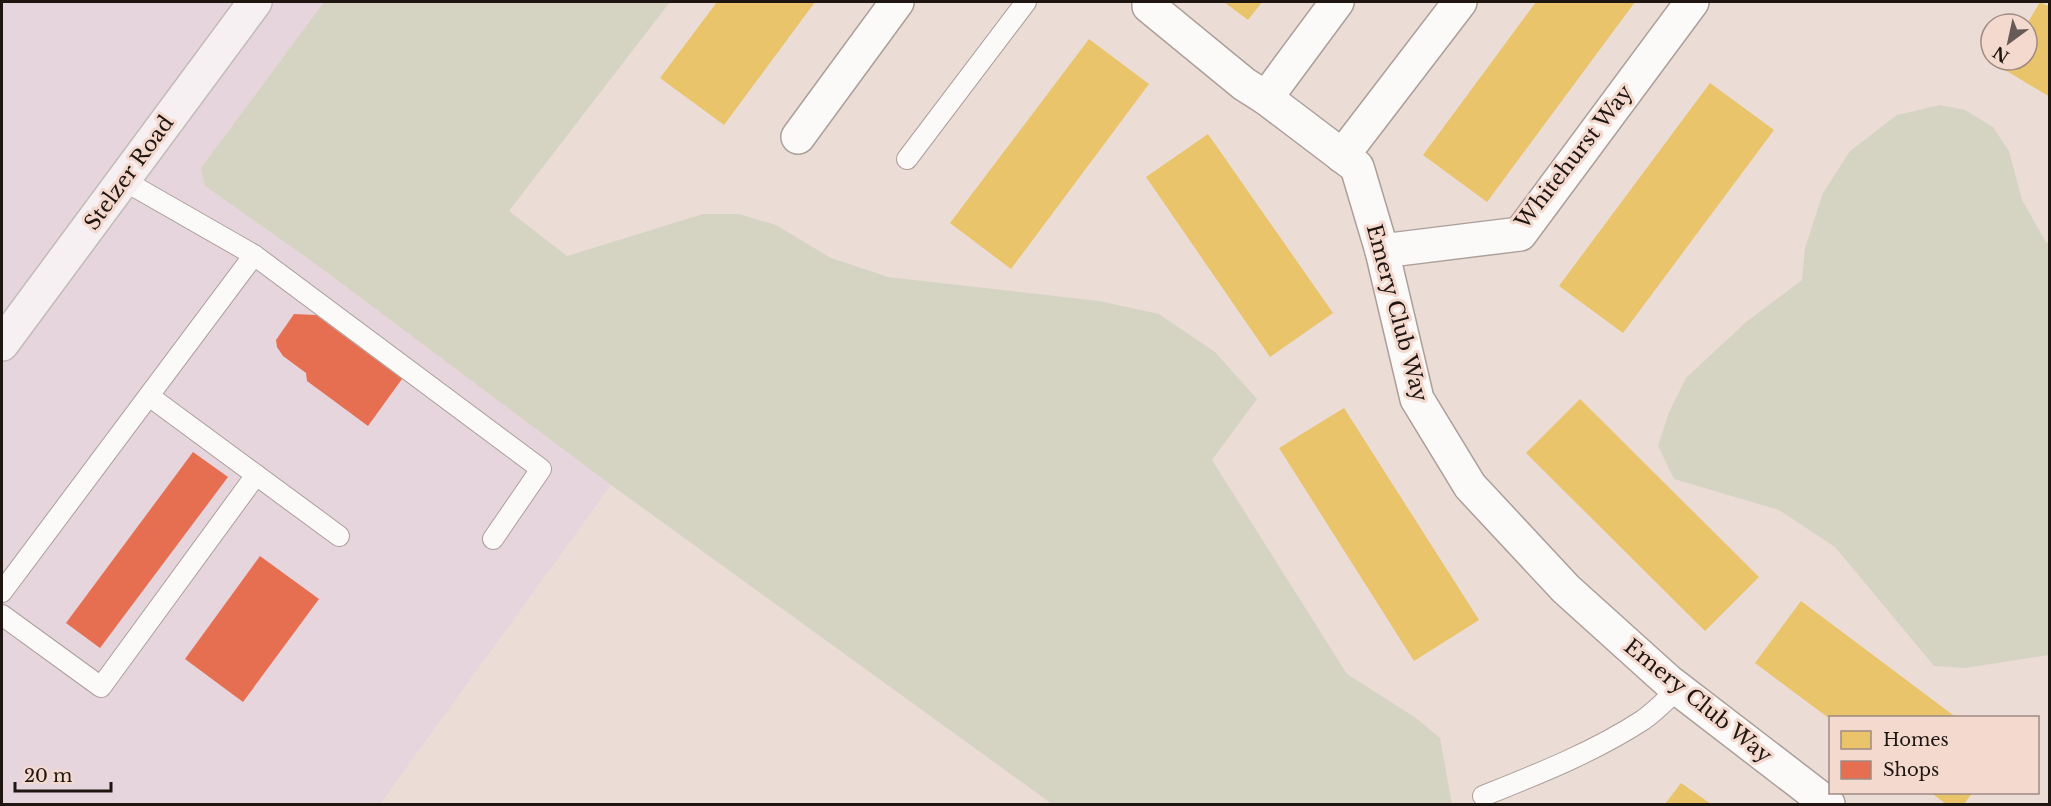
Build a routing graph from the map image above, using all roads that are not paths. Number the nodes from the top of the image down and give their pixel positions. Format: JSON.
{"nodes":[{"id":1,"x":255,"y":2,"type":"edge"},
{"id":2,"x":897,"y":2,"type":"edge"},
{"id":3,"x":1026,"y":2,"type":"edge"},
{"id":4,"x":1149,"y":2,"type":"edge"},
{"id":5,"x":1336,"y":2,"type":"edge"},
{"id":6,"x":1460,"y":2,"type":"edge"},
{"id":7,"x":1692,"y":2,"type":"edge"},
{"id":8,"x":1266,"y":98,"type":"junction"},
{"id":9,"x":798,"y":136,"type":"dead end"},
{"id":10,"x":1342,"y":156,"type":"junction"},
{"id":11,"x":907,"y":159,"type":"dead end"},
{"id":12,"x":123,"y":180,"type":"junction"},
{"id":13,"x":1382,"y":251,"type":"junction"},
{"id":14,"x":254,"y":255,"type":"junction"},
{"id":15,"x":2,"y":344,"type":"edge"},
{"id":16,"x":149,"y":396,"type":"junction"},
{"id":17,"x":256,"y":475,"type":"junction"},
{"id":18,"x":339,"y":536,"type":"dead end"},
{"id":19,"x":493,"y":539,"type":"dead end"},
{"id":20,"x":2,"y":592,"type":"edge"},
{"id":21,"x":2,"y":615,"type":"edge"},
{"id":22,"x":1678,"y":688,"type":"junction"},
{"id":23,"x":1483,"y":796,"type":"dead end"},
{"id":24,"x":1828,"y":804,"type":"edge"}],
"edges":[{"from":1,"to":12,"type":"main road","name":"Stelzer Road"},
{"from":2,"to":9,"type":"street"},
{"from":3,"to":11,"type":"lane"},
{"from":4,"to":8,"type":"street","name":"Emery Club Way"},
{"from":5,"to":8,"type":"street"},
{"from":6,"to":10,"type":"street"},
{"from":7,"to":13,"type":"street","name":"Whitehurst Way"},
{"from":8,"to":10,"type":"street","name":"Emery Club Way"},
{"from":10,"to":13,"type":"street","name":"Emery Club Way"},
{"from":12,"to":14,"type":"lane"},
{"from":12,"to":15,"type":"main road","name":"Stelzer Road"},
{"from":13,"to":22,"type":"street","name":"Emery Club Way"},
{"from":14,"to":16,"type":"lane"},
{"from":14,"to":19,"type":"lane"},
{"from":16,"to":17,"type":"lane"},
{"from":16,"to":20,"type":"lane"},
{"from":17,"to":18,"type":"lane"},
{"from":17,"to":21,"type":"lane"},
{"from":22,"to":23,"type":"lane"},
{"from":22,"to":24,"type":"street","name":"Emery Club Way"}]}
